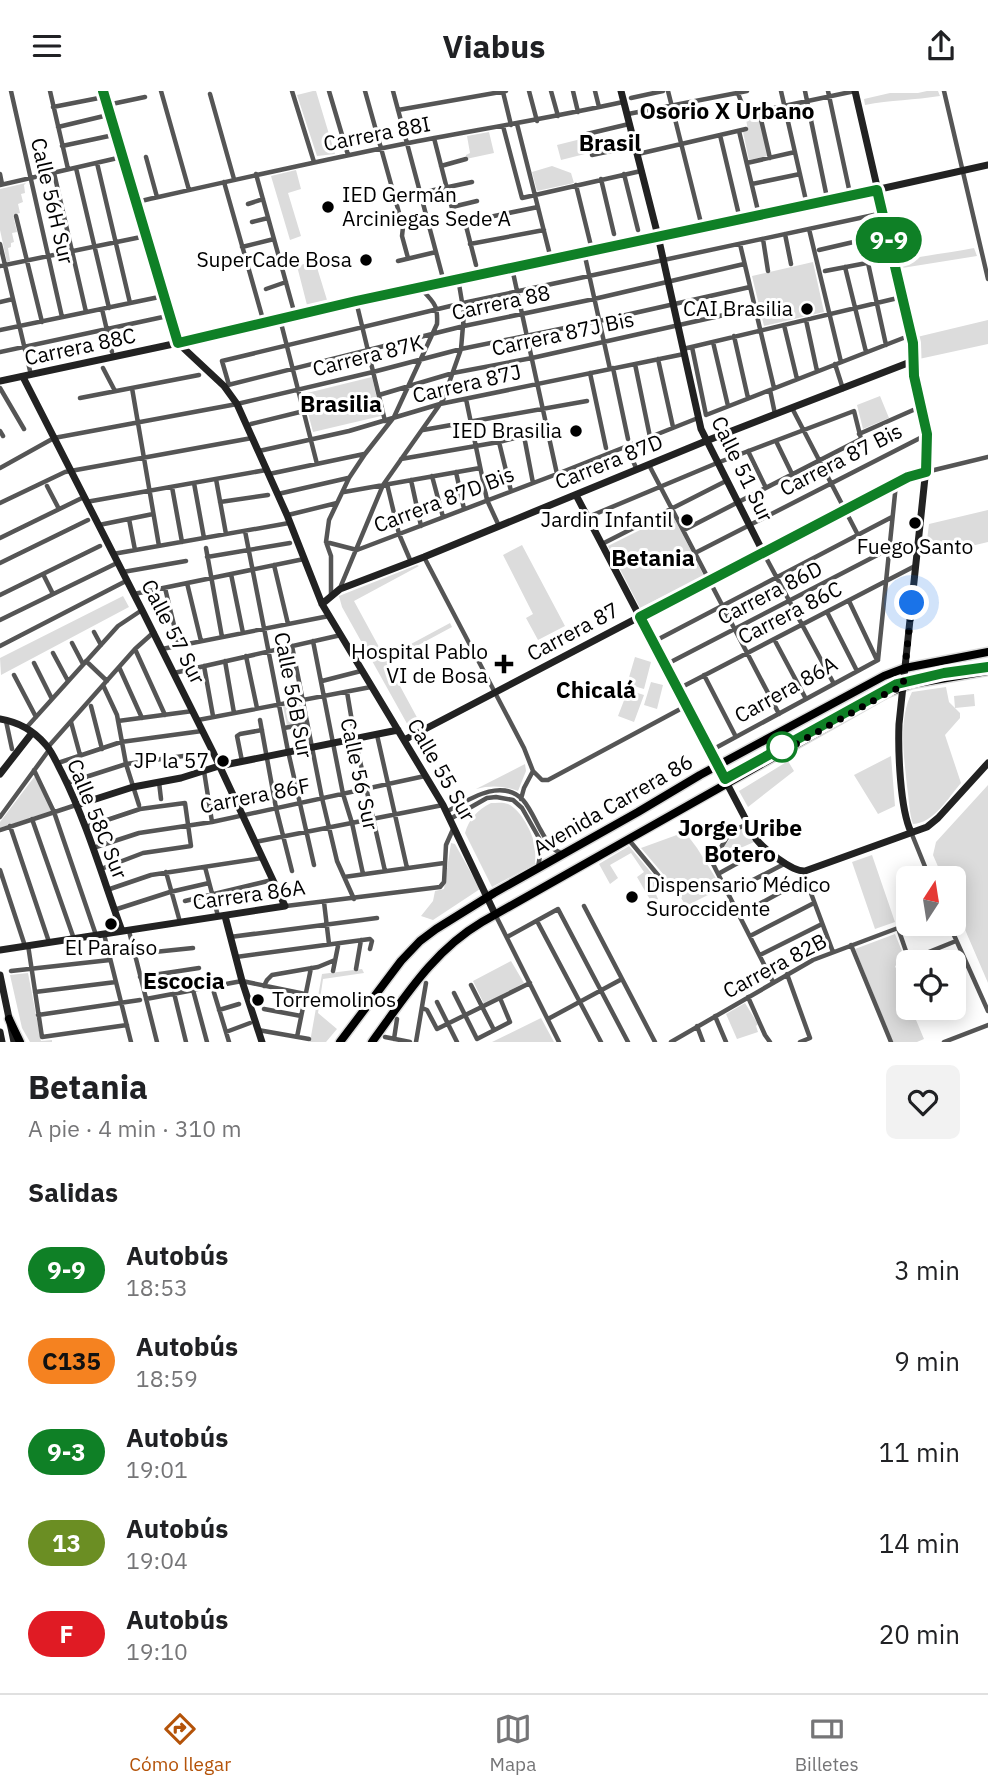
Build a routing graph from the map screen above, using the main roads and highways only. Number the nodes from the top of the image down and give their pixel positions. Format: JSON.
{"nodes":[{"id":1,"x":988,"y":652,"type":"edge"},
{"id":2,"x":988,"y":671,"type":"edge"},
{"id":3,"x":9,"y":1019,"type":"road end"},
{"id":4,"x":20,"y":1042,"type":"edge"},
{"id":5,"x":340,"y":1042,"type":"edge"},
{"id":6,"x":372,"y":1042,"type":"edge"}],
"edges":[{"from":1,"to":5,"type":"main road","name":"Avenida Carrera 86"},
{"from":2,"to":6,"type":"main road","name":"Avenida Carrera 86"},
{"from":3,"to":4,"type":"main road"}]}
